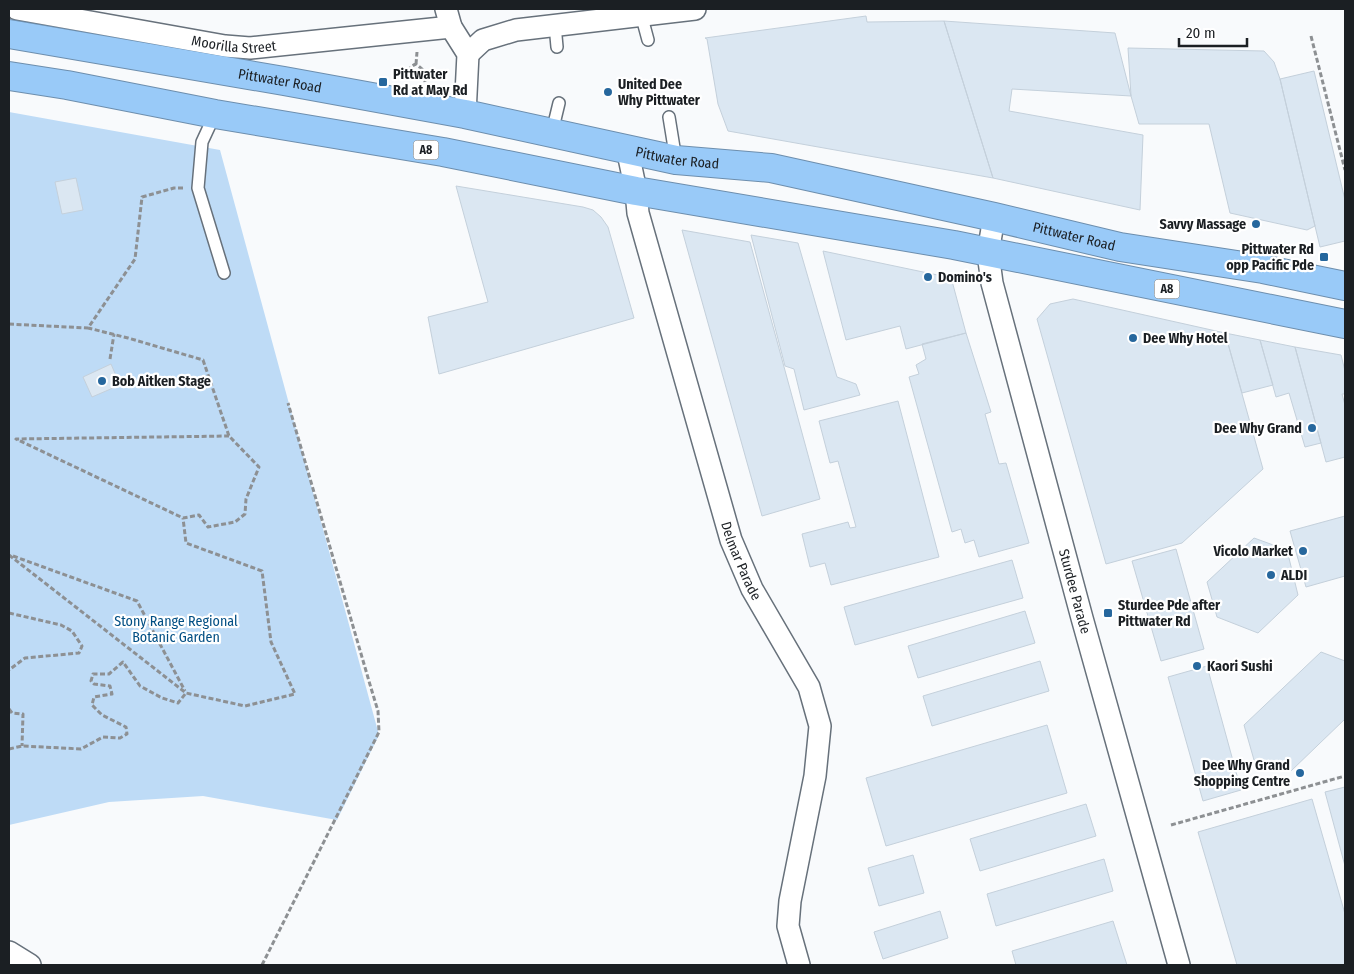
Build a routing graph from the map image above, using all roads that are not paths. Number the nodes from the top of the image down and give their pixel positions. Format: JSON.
{"nodes":[{"id":1,"x":17,"y":9,"type":"edge"},
{"id":2,"x":695,"y":9,"type":"edge"},
{"id":3,"x":641,"y":14,"type":"junction"},
{"id":4,"x":449,"y":18,"type":"edge"},
{"id":5,"x":555,"y":25,"type":"junction"},
{"id":6,"x":9,"y":34,"type":"edge"},
{"id":7,"x":648,"y":40,"type":"dead end"},
{"id":8,"x":557,"y":47,"type":"dead end"},
{"id":9,"x":468,"y":54,"type":"junction"},
{"id":10,"x":9,"y":76,"type":"edge"},
{"id":11,"x":559,"y":103,"type":"dead end"},
{"id":12,"x":215,"y":114,"type":"junction"},
{"id":13,"x":465,"y":114,"type":"junction"},
{"id":14,"x":668,"y":117,"type":"dead end"},
{"id":15,"x":552,"y":132,"type":"junction"},
{"id":16,"x":627,"y":148,"type":"junction"},
{"id":17,"x":676,"y":160,"type":"junction"},
{"id":18,"x":636,"y":190,"type":"junction"},
{"id":19,"x":994,"y":217,"type":"junction"},
{"id":20,"x":988,"y":253,"type":"junction"},
{"id":21,"x":224,"y":273,"type":"dead end"},
{"id":22,"x":1345,"y":286,"type":"edge"},
{"id":23,"x":1345,"y":324,"type":"edge"},
{"id":24,"x":9,"y":952,"type":"edge"},
{"id":25,"x":30,"y":965,"type":"edge"},
{"id":26,"x":798,"y":965,"type":"edge"},
{"id":27,"x":1179,"y":965,"type":"edge"}],
"edges":[{"from":1,"to":4,"type":"street","name":"Moorilla Street"},
{"from":2,"to":3,"type":"street"},
{"from":3,"to":5,"type":"street"},
{"from":3,"to":7,"type":"lane"},
{"from":4,"to":9,"type":"street"},
{"from":5,"to":8,"type":"lane"},
{"from":5,"to":9,"type":"street"},
{"from":6,"to":13,"type":"highway","name":"Pittwater Road"},
{"from":9,"to":13,"type":"street"},
{"from":10,"to":12,"type":"highway","number":"A8"},
{"from":11,"to":15,"type":"lane"},
{"from":12,"to":18,"type":"highway","number":"A8"},
{"from":12,"to":21,"type":"lane"},
{"from":13,"to":15,"type":"highway","name":"Pittwater Road"},
{"from":14,"to":17,"type":"lane"},
{"from":15,"to":16,"type":"highway","name":"Pittwater Road"},
{"from":16,"to":17,"type":"highway","name":"Pittwater Road"},
{"from":16,"to":18,"type":"street","name":"Delmar Parade"},
{"from":17,"to":19,"type":"highway","name":"Pittwater Road"},
{"from":18,"to":20,"type":"highway","number":"A8"},
{"from":18,"to":26,"type":"street","name":"Delmar Parade"},
{"from":19,"to":20,"type":"street","name":"Sturdee Parade"},
{"from":19,"to":22,"type":"highway","name":"Pittwater Road"},
{"from":20,"to":23,"type":"highway","number":"A8"},
{"from":20,"to":27,"type":"street","name":"Sturdee Parade"},
{"from":24,"to":25,"type":"street"}]}
